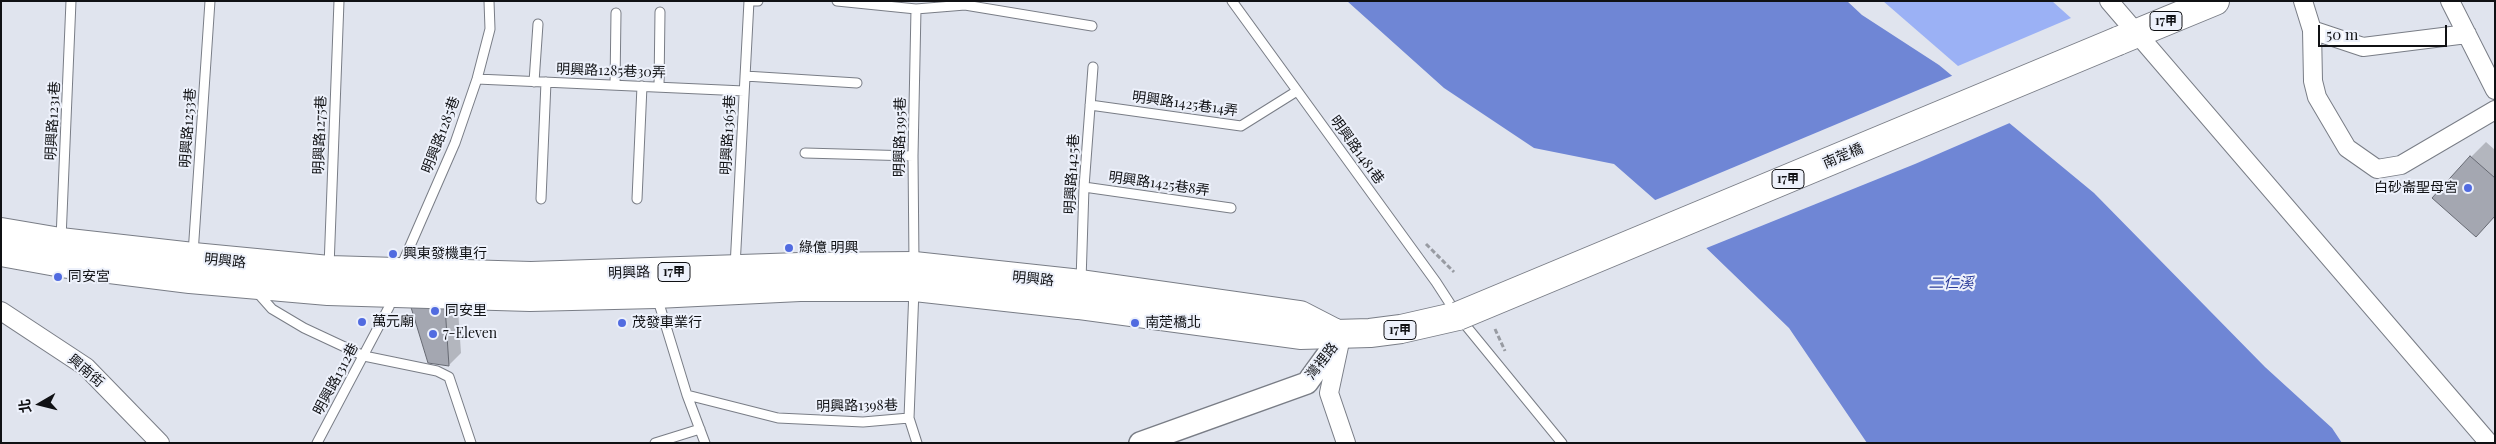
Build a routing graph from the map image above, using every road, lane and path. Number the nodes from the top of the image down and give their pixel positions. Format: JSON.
{"nodes":[{"id":1,"x":71,"y":1,"type":"edge"},
{"id":2,"x":210,"y":1,"type":"edge"},
{"id":3,"x":339,"y":1,"type":"edge"},
{"id":4,"x":489,"y":1,"type":"edge"},
{"id":5,"x":749,"y":1,"type":"edge"},
{"id":6,"x":758,"y":1,"type":"edge"},
{"id":7,"x":837,"y":1,"type":"edge"},
{"id":8,"x":1232,"y":1,"type":"edge"},
{"id":9,"x":2109,"y":1,"type":"edge"},
{"id":10,"x":2215,"y":1,"type":"edge"},
{"id":11,"x":2303,"y":1,"type":"edge"},
{"id":12,"x":2450,"y":1,"type":"edge"},
{"id":13,"x":916,"y":9,"type":"junction"},
{"id":14,"x":660,"y":12,"type":"dead end"},
{"id":15,"x":616,"y":13,"type":"dead end"},
{"id":16,"x":538,"y":24,"type":"dead end"},
{"id":17,"x":1092,"y":26,"type":"dead end"},
{"id":18,"x":2312,"y":30,"type":"junction"},
{"id":19,"x":2467,"y":34,"type":"junction"},
{"id":20,"x":2127,"y":37,"type":"junction"},
{"id":21,"x":1093,"y":67,"type":"dead end"},
{"id":22,"x":745,"y":76,"type":"junction"},
{"id":23,"x":477,"y":79,"type":"junction"},
{"id":24,"x":534,"y":82,"type":"junction"},
{"id":25,"x":546,"y":82,"type":"junction"},
{"id":26,"x":857,"y":83,"type":"dead end"},
{"id":27,"x":615,"y":85,"type":"junction"},
{"id":28,"x":642,"y":86,"type":"junction"},
{"id":29,"x":659,"y":87,"type":"junction"},
{"id":30,"x":2495,"y":90,"type":"edge"},
{"id":31,"x":744,"y":91,"type":"junction"},
{"id":32,"x":1297,"y":91,"type":"junction"},
{"id":33,"x":1090,"y":105,"type":"junction"},
{"id":34,"x":2495,"y":110,"type":"edge"},
{"id":35,"x":805,"y":153,"type":"dead end"},
{"id":36,"x":912,"y":156,"type":"junction"},
{"id":37,"x":1084,"y":187,"type":"junction"},
{"id":38,"x":637,"y":198,"type":"dead end"},
{"id":39,"x":540,"y":199,"type":"dead end"},
{"id":40,"x":1231,"y":208,"type":"dead end"},
{"id":41,"x":1,"y":232,"type":"edge"},
{"id":42,"x":60,"y":242,"type":"junction"},
{"id":43,"x":1,"y":252,"type":"edge"},
{"id":44,"x":193,"y":257,"type":"junction"},
{"id":45,"x":734,"y":269,"type":"junction"},
{"id":46,"x":329,"y":270,"type":"junction"},
{"id":47,"x":914,"y":276,"type":"junction"},
{"id":48,"x":396,"y":283,"type":"junction"},
{"id":49,"x":1081,"y":284,"type":"junction"},
{"id":50,"x":250,"y":285,"type":"junction"},
{"id":51,"x":656,"y":294,"type":"junction"},
{"id":52,"x":1,"y":311,"type":"edge"},
{"id":53,"x":1458,"y":316,"type":"junction"},
{"id":54,"x":1495,"y":329,"type":"dead end"},
{"id":55,"x":1341,"y":336,"type":"junction"},
{"id":56,"x":364,"y":356,"type":"junction"},
{"id":57,"x":1507,"y":358,"type":"dead end"},
{"id":58,"x":687,"y":395,"type":"junction"},
{"id":59,"x":909,"y":418,"type":"junction"},
{"id":60,"x":700,"y":429,"type":"junction"},
{"id":61,"x":160,"y":443,"type":"edge"},
{"id":62,"x":317,"y":443,"type":"edge"},
{"id":63,"x":471,"y":443,"type":"edge"},
{"id":64,"x":655,"y":443,"type":"edge"},
{"id":65,"x":705,"y":443,"type":"edge"},
{"id":66,"x":917,"y":443,"type":"edge"},
{"id":67,"x":1140,"y":443,"type":"edge"},
{"id":68,"x":1346,"y":443,"type":"edge"},
{"id":69,"x":1562,"y":443,"type":"edge"},
{"id":70,"x":2489,"y":443,"type":"edge"}],
"edges":[{"from":1,"to":42,"type":"lane","name":"明興路1231巷"},
{"from":2,"to":44,"type":"lane","name":"明興路1253巷"},
{"from":3,"to":46,"type":"lane","name":"明興路1275巷"},
{"from":4,"to":23,"type":"lane","name":"明興路1285巷"},
{"from":5,"to":6,"type":"lane"},
{"from":5,"to":22,"type":"lane","name":"明興路1365巷"},
{"from":7,"to":13,"type":"lane"},
{"from":8,"to":32,"type":"lane","name":"明興路1481巷"},
{"from":9,"to":20,"type":"street"},
{"from":10,"to":20,"type":"main road","number":"17甲"},
{"from":11,"to":18,"type":"street"},
{"from":12,"to":19,"type":"street"},
{"from":13,"to":17,"type":"lane"},
{"from":13,"to":36,"type":"lane","name":"明興路1395巷"},
{"from":14,"to":29,"type":"lane"},
{"from":15,"to":27,"type":"lane"},
{"from":16,"to":24,"type":"lane"},
{"from":18,"to":19,"type":"street"},
{"from":18,"to":34,"type":"street"},
{"from":19,"to":30,"type":"street"},
{"from":20,"to":53,"type":"main road","name":"南萣橋","number":"17甲","bridge":true},
{"from":20,"to":70,"type":"street"},
{"from":21,"to":33,"type":"lane","name":"明興路1425巷"},
{"from":22,"to":26,"type":"lane"},
{"from":22,"to":31,"type":"lane","name":"明興路1365巷"},
{"from":23,"to":24,"type":"lane","name":"明興路1285巷30弄"},
{"from":23,"to":48,"type":"lane","name":"明興路1285巷"},
{"from":24,"to":25,"type":"lane","name":"明興路1285巷30弄"},
{"from":25,"to":27,"type":"lane","name":"明興路1285巷30弄"},
{"from":25,"to":39,"type":"lane"},
{"from":27,"to":28,"type":"lane","name":"明興路1285巷30弄"},
{"from":28,"to":29,"type":"lane","name":"明興路1285巷30弄"},
{"from":28,"to":38,"type":"lane"},
{"from":29,"to":31,"type":"lane","name":"明興路1285巷30弄"},
{"from":31,"to":45,"type":"lane","name":"明興路1365巷"},
{"from":32,"to":33,"type":"lane","name":"明興路1425巷14弄"},
{"from":32,"to":53,"type":"lane","name":"明興路1481巷"},
{"from":33,"to":37,"type":"lane","name":"明興路1425巷"},
{"from":35,"to":36,"type":"lane"},
{"from":36,"to":47,"type":"lane","name":"明興路1395巷"},
{"from":37,"to":40,"type":"lane","name":"明興路1425巷8弄"},
{"from":37,"to":49,"type":"lane","name":"明興路1425巷"},
{"from":41,"to":42,"type":"main road","name":"明興路","number":"17甲"},
{"from":42,"to":44,"type":"main road","name":"明興路","number":"17甲"},
{"from":43,"to":50,"type":"main road","name":"明興路","number":"17甲"},
{"from":44,"to":46,"type":"main road","name":"明興路","number":"17甲"},
{"from":45,"to":47,"type":"main road","name":"明興路","number":"17甲"},
{"from":45,"to":48,"type":"main road","name":"明興路","number":"17甲"},
{"from":46,"to":48,"type":"main road","name":"明興路","number":"17甲"},
{"from":47,"to":49,"type":"main road","name":"明興路","number":"17甲"},
{"from":47,"to":51,"type":"main road","name":"明興路","number":"17甲"},
{"from":47,"to":55,"type":"main road","name":"明興路","number":"17甲"},
{"from":47,"to":59,"type":"lane","name":"明興路1398巷"},
{"from":48,"to":50,"type":"main road","name":"明興路","number":"17甲"},
{"from":48,"to":51,"type":"main road","name":"明興路","number":"17甲"},
{"from":48,"to":56,"type":"lane","name":"明興路1312巷"},
{"from":49,"to":55,"type":"main road","name":"明興路","number":"17甲"},
{"from":50,"to":56,"type":"lane"},
{"from":51,"to":58,"type":"lane"},
{"from":52,"to":61,"type":"street","name":"興南街"},
{"from":53,"to":55,"type":"main road","name":"明興路","number":"17甲"},
{"from":53,"to":69,"type":"lane"},
{"from":54,"to":57,"type":"path"},
{"from":55,"to":67,"type":"street","name":"灣裡路"},
{"from":55,"to":68,"type":"street","name":"灣裡路"},
{"from":56,"to":62,"type":"lane","name":"明興路1312巷"},
{"from":56,"to":63,"type":"lane"},
{"from":58,"to":59,"type":"lane","name":"明興路1398巷"},
{"from":58,"to":60,"type":"lane"},
{"from":59,"to":66,"type":"lane"},
{"from":60,"to":64,"type":"lane"},
{"from":60,"to":65,"type":"lane"}]}
